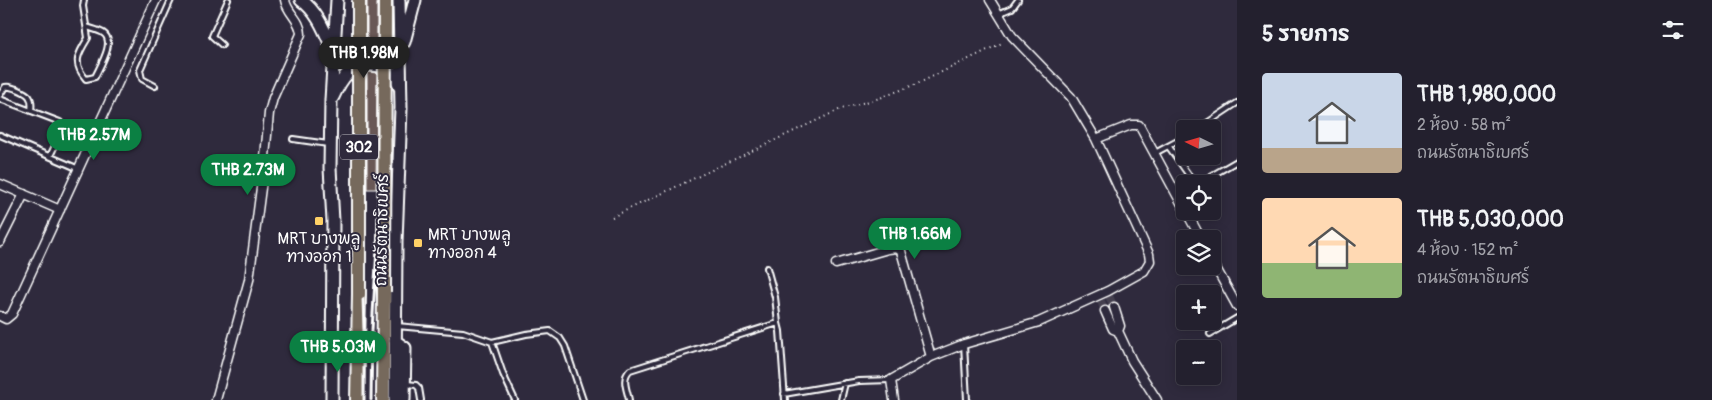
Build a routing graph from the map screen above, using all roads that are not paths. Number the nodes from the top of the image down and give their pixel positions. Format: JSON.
{"nodes":[{"id":1,"x":84,"y":0,"type":"edge"},
{"id":2,"x":156,"y":0,"type":"edge"},
{"id":3,"x":171,"y":0,"type":"edge"},
{"id":4,"x":228,"y":0,"type":"edge"},
{"id":5,"x":285,"y":0,"type":"edge"},
{"id":6,"x":301,"y":0,"type":"edge"},
{"id":7,"x":337,"y":0,"type":"edge"},
{"id":8,"x":359,"y":0,"type":"edge"},
{"id":9,"x":385,"y":0,"type":"edge"},
{"id":10,"x":399,"y":0,"type":"edge"},
{"id":11,"x":415,"y":0,"type":"edge"},
{"id":12,"x":990,"y":0,"type":"edge"},
{"id":13,"x":1018,"y":0,"type":"edge"},
{"id":14,"x":998,"y":14,"type":"junction"},
{"id":15,"x":87,"y":27,"type":"junction"},
{"id":16,"x":222,"y":45,"type":"dead end"},
{"id":17,"x":334,"y":52,"type":"junction"},
{"id":18,"x":399,"y":61,"type":"junction"},
{"id":19,"x":155,"y":86,"type":"dead end"},
{"id":20,"x":0,"y":95,"type":"edge"},
{"id":21,"x":401,"y":95,"type":"junction"},
{"id":22,"x":0,"y":99,"type":"edge"},
{"id":23,"x":332,"y":100,"type":"junction"},
{"id":24,"x":1237,"y":103,"type":"edge"},
{"id":25,"x":31,"y":111,"type":"junction"},
{"id":26,"x":1212,"y":120,"type":"edge"},
{"id":27,"x":0,"y":136,"type":"edge"},
{"id":28,"x":293,"y":139,"type":"dead end"},
{"id":29,"x":1096,"y":139,"type":"junction"},
{"id":30,"x":1176,"y":143,"type":"edge"},
{"id":31,"x":331,"y":144,"type":"junction"},
{"id":32,"x":1169,"y":147,"type":"junction"},
{"id":33,"x":1155,"y":153,"type":"junction"},
{"id":34,"x":50,"y":156,"type":"junction"},
{"id":35,"x":1237,"y":161,"type":"edge"},
{"id":36,"x":79,"y":169,"type":"junction"},
{"id":37,"x":1189,"y":175,"type":"edge"},
{"id":38,"x":1212,"y":175,"type":"edge"},
{"id":39,"x":0,"y":184,"type":"edge"},
{"id":40,"x":1176,"y":193,"type":"edge"},
{"id":41,"x":24,"y":194,"type":"junction"},
{"id":42,"x":60,"y":210,"type":"junction"},
{"id":43,"x":0,"y":242,"type":"edge"},
{"id":44,"x":836,"y":264,"type":"dead end"},
{"id":45,"x":767,"y":268,"type":"dead end"},
{"id":46,"x":1220,"y":275,"type":"edge"},
{"id":47,"x":1237,"y":306,"type":"edge"},
{"id":48,"x":1114,"y":307,"type":"tunnel mouth"},
{"id":49,"x":1105,"y":311,"type":"tunnel mouth"},
{"id":50,"x":0,"y":316,"type":"edge"},
{"id":51,"x":1237,"y":318,"type":"edge"},
{"id":52,"x":778,"y":323,"type":"junction"},
{"id":53,"x":395,"y":326,"type":"junction"},
{"id":54,"x":1118,"y":331,"type":"junction"},
{"id":55,"x":1210,"y":334,"type":"dead end"},
{"id":56,"x":332,"y":340,"type":"junction"},
{"id":57,"x":395,"y":341,"type":"junction"},
{"id":58,"x":492,"y":342,"type":"junction"},
{"id":59,"x":964,"y":344,"type":"junction"},
{"id":60,"x":931,"y":357,"type":"junction"},
{"id":61,"x":891,"y":380,"type":"junction"},
{"id":62,"x":845,"y":383,"type":"junction"},
{"id":63,"x":404,"y":384,"type":"junction"},
{"id":64,"x":784,"y":394,"type":"junction"},
{"id":65,"x":216,"y":400,"type":"edge"},
{"id":66,"x":325,"y":400,"type":"edge"},
{"id":67,"x":332,"y":400,"type":"edge"},
{"id":68,"x":357,"y":400,"type":"edge"},
{"id":69,"x":383,"y":400,"type":"edge"},
{"id":70,"x":395,"y":400,"type":"edge"},
{"id":71,"x":404,"y":400,"type":"edge"},
{"id":72,"x":421,"y":400,"type":"edge"},
{"id":73,"x":515,"y":400,"type":"edge"},
{"id":74,"x":582,"y":400,"type":"edge"},
{"id":75,"x":629,"y":400,"type":"edge"},
{"id":76,"x":785,"y":400,"type":"edge"},
{"id":77,"x":841,"y":400,"type":"edge"},
{"id":78,"x":894,"y":400,"type":"edge"},
{"id":79,"x":967,"y":400,"type":"edge"},
{"id":80,"x":1157,"y":400,"type":"edge"}],
"edges":[{"from":1,"to":15,"type":"lane"},
{"from":2,"to":36,"type":"street"},
{"from":3,"to":19,"type":"lane"},
{"from":4,"to":16,"type":"lane"},
{"from":5,"to":65,"type":"street"},
{"from":6,"to":17,"type":"main road"},
{"from":7,"to":17,"type":"main road","number":"302"},
{"from":8,"to":68,"type":"main road","name":"ถนนรัตนาธิเบศร์","number":"302","bridge":true},
{"from":9,"to":69,"type":"main road","name":"ถนนรัตนาธิเบศร์","number":"302","bridge":true},
{"from":10,"to":18,"type":"main road","name":"ถนนรัตนาธิเบศร์","number":"302"},
{"from":11,"to":18,"type":"main road"},
{"from":12,"to":14,"type":"street"},
{"from":13,"to":14,"type":"lane"},
{"from":14,"to":29,"type":"street"},
{"from":15,"to":15,"type":"lane"},
{"from":17,"to":23,"type":"main road","number":"302"},
{"from":18,"to":21,"type":"main road","name":"ถนนรัตนาธิเบศร์","number":"302"},
{"from":20,"to":25,"type":"lane"},
{"from":21,"to":23,"type":"main road"},
{"from":21,"to":53,"type":"main road","name":"ถนนรัตนาธิเบศร์","number":"302"},
{"from":22,"to":25,"type":"lane"},
{"from":23,"to":31,"type":"main road","number":"302"},
{"from":24,"to":26,"type":"lane"},
{"from":25,"to":34,"type":"lane"},
{"from":27,"to":34,"type":"lane"},
{"from":28,"to":31,"type":"lane"},
{"from":29,"to":33,"type":"street"},
{"from":29,"to":59,"type":"street"},
{"from":30,"to":32,"type":"lane"},
{"from":31,"to":56,"type":"main road","number":"302"},
{"from":32,"to":33,"type":"lane"},
{"from":32,"to":37,"type":"lane"},
{"from":33,"to":40,"type":"street"},
{"from":34,"to":36,"type":"lane"},
{"from":35,"to":38,"type":"lane"},
{"from":36,"to":42,"type":"street"},
{"from":39,"to":41,"type":"street"},
{"from":41,"to":42,"type":"street"},
{"from":41,"to":43,"type":"street"},
{"from":42,"to":50,"type":"street"},
{"from":44,"to":60,"type":"street"},
{"from":45,"to":52,"type":"lane"},
{"from":46,"to":47,"type":"street"},
{"from":48,"to":54,"type":"street"},
{"from":49,"to":54,"type":"street"},
{"from":51,"to":55,"type":"lane"},
{"from":52,"to":64,"type":"lane"},
{"from":52,"to":75,"type":"lane"},
{"from":53,"to":57,"type":"main road","name":"ถนนรัตนาธิเบศร์","number":"302"},
{"from":53,"to":58,"type":"lane"},
{"from":54,"to":80,"type":"street"},
{"from":56,"to":66,"type":"main road"},
{"from":56,"to":67,"type":"main road","number":"302"},
{"from":57,"to":63,"type":"main road"},
{"from":57,"to":70,"type":"main road","name":"ถนนรัตนาธิเบศร์","number":"302"},
{"from":58,"to":73,"type":"lane"},
{"from":58,"to":74,"type":"lane"},
{"from":59,"to":60,"type":"street"},
{"from":59,"to":79,"type":"lane"},
{"from":60,"to":61,"type":"street"},
{"from":61,"to":62,"type":"lane"},
{"from":61,"to":78,"type":"street"},
{"from":62,"to":64,"type":"lane"},
{"from":62,"to":77,"type":"lane"},
{"from":63,"to":71,"type":"main road"},
{"from":63,"to":72,"type":"lane"},
{"from":64,"to":76,"type":"lane"}]}
